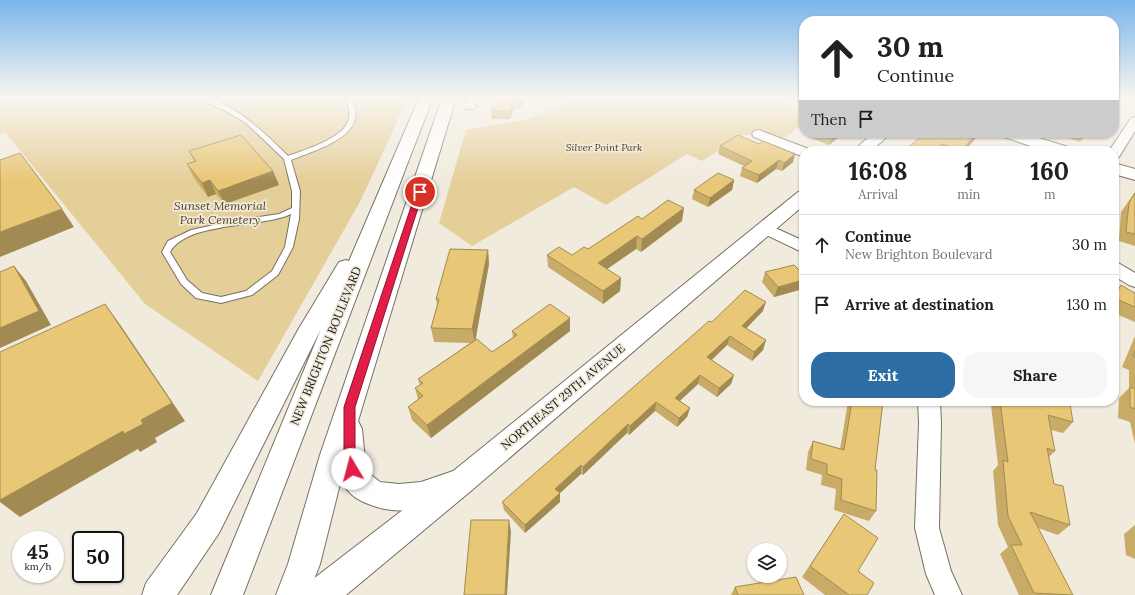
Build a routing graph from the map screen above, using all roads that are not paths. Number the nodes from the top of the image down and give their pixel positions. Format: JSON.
{"nodes":[{"id":1,"x":254,"y":126,"type":"edge"},
{"id":2,"x":348,"y":126,"type":"edge"},
{"id":3,"x":415,"y":126,"type":"edge"},
{"id":4,"x":455,"y":126,"type":"edge"},
{"id":5,"x":1132,"y":126,"type":"edge"},
{"id":6,"x":759,"y":134,"type":"dead end"},
{"id":7,"x":877,"y":138,"type":"edge"},
{"id":8,"x":1022,"y":138,"type":"edge"},
{"id":9,"x":866,"y":146,"type":"edge"},
{"id":10,"x":1047,"y":146,"type":"edge"},
{"id":11,"x":1119,"y":146,"type":"edge"},
{"id":12,"x":799,"y":150,"type":"edge"},
{"id":13,"x":287,"y":159,"type":"junction"},
{"id":14,"x":1119,"y":170,"type":"edge"},
{"id":15,"x":1135,"y":175,"type":"edge"},
{"id":16,"x":799,"y":200,"type":"edge"},
{"id":17,"x":295,"y":209,"type":"junction"},
{"id":18,"x":375,"y":222,"type":"junction"},
{"id":19,"x":764,"y":228,"type":"junction"},
{"id":20,"x":799,"y":246,"type":"edge"},
{"id":21,"x":1119,"y":271,"type":"edge"},
{"id":22,"x":1135,"y":281,"type":"edge"},
{"id":23,"x":929,"y":406,"type":"edge"},
{"id":24,"x":349,"y":407,"type":"junction"},
{"id":25,"x":462,"y":481,"type":"junction"},
{"id":26,"x":158,"y":595,"type":"edge"},
{"id":27,"x":227,"y":595,"type":"edge"},
{"id":28,"x":292,"y":595,"type":"edge"},
{"id":29,"x":320,"y":595,"type":"edge"},
{"id":30,"x":949,"y":595,"type":"edge"}],
"edges":[{"from":1,"to":13,"type":"lane"},
{"from":2,"to":13,"type":"lane"},
{"from":3,"to":18,"type":"main road","name":"NEW BRIGHTON BOULEVARD"},
{"from":4,"to":24,"type":"main road"},
{"from":5,"to":11,"type":"street"},
{"from":6,"to":12,"type":"street"},
{"from":7,"to":9,"type":"main road"},
{"from":8,"to":10,"type":"main road"},
{"from":13,"to":17,"type":"lane"},
{"from":14,"to":15,"type":"main road"},
{"from":16,"to":19,"type":"main road","name":"NORTHEAST 29TH AVENUE"},
{"from":17,"to":17,"type":"lane"},
{"from":18,"to":26,"type":"main road"},
{"from":18,"to":27,"type":"main road","name":"NEW BRIGHTON BOULEVARD"},
{"from":19,"to":20,"type":"street"},
{"from":19,"to":25,"type":"main road","name":"NORTHEAST 29TH AVENUE"},
{"from":21,"to":22,"type":"street"},
{"from":23,"to":30,"type":"street"},
{"from":24,"to":25,"type":"main road"},
{"from":24,"to":28,"type":"main road"},
{"from":25,"to":29,"type":"main road","name":"NORTHEAST 29TH AVENUE"}]}
